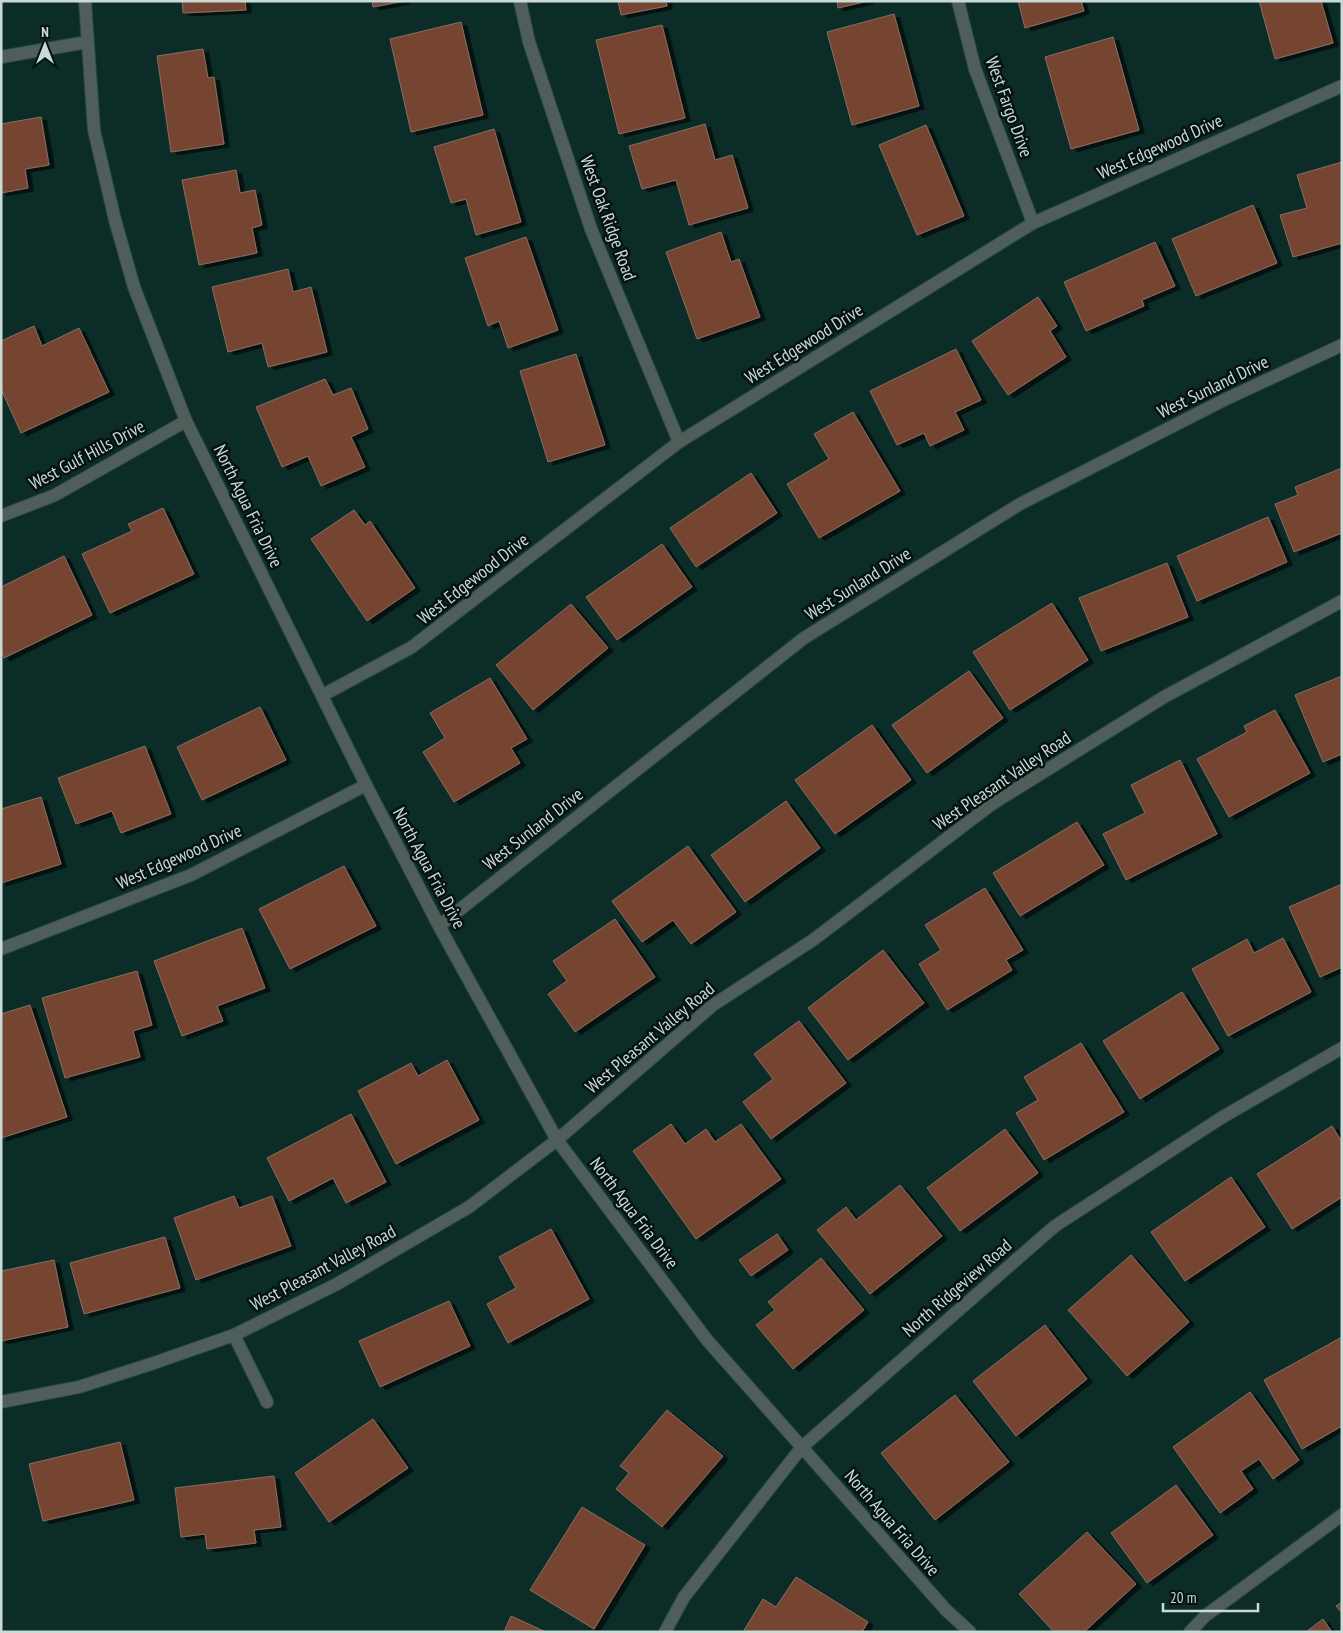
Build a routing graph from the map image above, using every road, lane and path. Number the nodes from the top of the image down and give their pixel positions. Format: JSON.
{"nodes":[{"id":1,"x":85,"y":1,"type":"edge"},
{"id":2,"x":520,"y":1,"type":"edge"},
{"id":3,"x":958,"y":1,"type":"edge"},
{"id":4,"x":87,"y":42,"type":"junction"},
{"id":5,"x":1,"y":57,"type":"edge"},
{"id":6,"x":1342,"y":86,"type":"edge"},
{"id":7,"x":1033,"y":223,"type":"junction"},
{"id":8,"x":1342,"y":345,"type":"edge"},
{"id":9,"x":186,"y":420,"type":"junction"},
{"id":10,"x":679,"y":442,"type":"junction"},
{"id":11,"x":1,"y":516,"type":"edge"},
{"id":12,"x":1342,"y":601,"type":"edge"},
{"id":13,"x":323,"y":695,"type":"junction"},
{"id":14,"x":366,"y":785,"type":"junction"},
{"id":15,"x":439,"y":926,"type":"junction"},
{"id":16,"x":1,"y":949,"type":"edge"},
{"id":17,"x":1342,"y":1048,"type":"edge"},
{"id":18,"x":557,"y":1140,"type":"junction"},
{"id":19,"x":234,"y":1335,"type":"junction"},
{"id":20,"x":1,"y":1402,"type":"edge"},
{"id":21,"x":267,"y":1402,"type":"dead end"},
{"id":22,"x":802,"y":1447,"type":"junction"},
{"id":23,"x":1342,"y":1515,"type":"edge"},
{"id":24,"x":664,"y":1632,"type":"edge"},
{"id":25,"x":970,"y":1632,"type":"edge"},
{"id":26,"x":1190,"y":1632,"type":"edge"}],
"edges":[{"from":1,"to":4,"type":"street","name":"North Agua Fria Drive"},
{"from":2,"to":10,"type":"street","name":"West Oak Ridge Road"},
{"from":3,"to":7,"type":"street","name":"West Fargo Drive"},
{"from":4,"to":5,"type":"street"},
{"from":4,"to":9,"type":"street","name":"North Agua Fria Drive"},
{"from":6,"to":7,"type":"street","name":"West Edgewood Drive"},
{"from":7,"to":10,"type":"street","name":"West Edgewood Drive"},
{"from":8,"to":15,"type":"street","name":"West Sunland Drive"},
{"from":9,"to":11,"type":"street","name":"West Gulf Hills Drive"},
{"from":9,"to":13,"type":"street","name":"North Agua Fria Drive"},
{"from":10,"to":13,"type":"street","name":"West Edgewood Drive"},
{"from":12,"to":18,"type":"street","name":"West Pleasant Valley Road"},
{"from":13,"to":14,"type":"street","name":"North Agua Fria Drive"},
{"from":14,"to":15,"type":"street","name":"North Agua Fria Drive"},
{"from":14,"to":16,"type":"street","name":"West Edgewood Drive"},
{"from":15,"to":18,"type":"street","name":"North Agua Fria Drive"},
{"from":17,"to":22,"type":"street","name":"North Ridgeview Road"},
{"from":18,"to":19,"type":"street","name":"West Pleasant Valley Road"},
{"from":18,"to":22,"type":"street","name":"North Agua Fria Drive"},
{"from":19,"to":20,"type":"street","name":"West Pleasant Valley Road"},
{"from":19,"to":21,"type":"street"},
{"from":22,"to":24,"type":"street","name":"North Ridgeview Road"},
{"from":22,"to":25,"type":"street","name":"North Agua Fria Drive"},
{"from":23,"to":26,"type":"street"}]}
